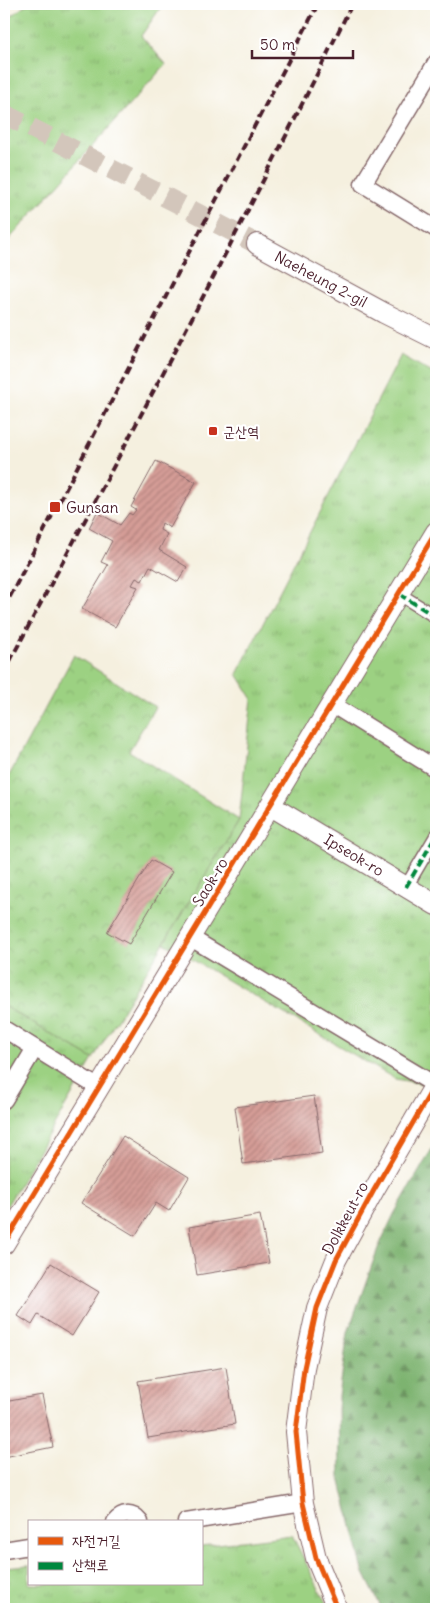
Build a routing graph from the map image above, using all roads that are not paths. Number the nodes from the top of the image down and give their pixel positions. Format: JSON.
{"nodes":[{"id":1,"x":436,"y":63,"type":"edge"},
{"id":2,"x":434,"y":222,"type":"edge"},
{"id":3,"x":257,"y":244,"type":"tunnel mouth"},
{"id":4,"x":436,"y":339,"type":"edge"},
{"id":5,"x":436,"y":532,"type":"edge"},
{"id":6,"x":399,"y":594,"type":"junction"},
{"id":7,"x":436,"y":617,"type":"edge"},
{"id":8,"x":333,"y":705,"type":"junction"},
{"id":9,"x":436,"y":769,"type":"edge"},
{"id":10,"x":271,"y":806,"type":"junction"},
{"id":11,"x":436,"y":836,"type":"edge"},
{"id":12,"x":406,"y":887,"type":"junction"},
{"id":13,"x":436,"y":905,"type":"edge"},
{"id":14,"x":191,"y":938,"type":"junction"},
{"id":15,"x":4,"y":1029,"type":"edge"},
{"id":16,"x":35,"y":1048,"type":"junction"},
{"id":17,"x":436,"y":1084,"type":"edge"},
{"id":18,"x":100,"y":1088,"type":"junction"},
{"id":19,"x":4,"y":1100,"type":"edge"},
{"id":20,"x":4,"y":1244,"type":"edge"},
{"id":21,"x":303,"y":1503,"type":"junction"},
{"id":22,"x":117,"y":1520,"type":"edge"},
{"id":23,"x":138,"y":1520,"type":"edge"},
{"id":24,"x":198,"y":1520,"type":"edge"},
{"id":25,"x":28,"y":1546,"type":"edge"},
{"id":26,"x":4,"y":1550,"type":"edge"},
{"id":27,"x":337,"y":1609,"type":"edge"}],
"edges":[{"from":1,"to":2,"type":"street"},
{"from":3,"to":4,"type":"street","name":"Naeheung 2-gil"},
{"from":5,"to":6,"type":"street","name":"Saok-ro"},
{"from":6,"to":7,"type":"street"},
{"from":6,"to":8,"type":"street","name":"Saok-ro"},
{"from":8,"to":9,"type":"street"},
{"from":8,"to":10,"type":"street","name":"Saok-ro"},
{"from":10,"to":12,"type":"street","name":"Ipseok-ro"},
{"from":10,"to":14,"type":"street","name":"Saok-ro"},
{"from":11,"to":12,"type":"street"},
{"from":12,"to":13,"type":"street","name":"Ipseok-ro"},
{"from":14,"to":17,"type":"street"},
{"from":14,"to":18,"type":"street","name":"Saok-ro"},
{"from":15,"to":16,"type":"street"},
{"from":16,"to":18,"type":"street"},
{"from":16,"to":19,"type":"street"},
{"from":17,"to":21,"type":"street","name":"Dolkkeut-ro"},
{"from":18,"to":20,"type":"street","name":"Saok-ro"},
{"from":21,"to":24,"type":"street"},
{"from":21,"to":27,"type":"street","name":"Dolkkeut-ro"},
{"from":22,"to":23,"type":"street"},
{"from":25,"to":26,"type":"street"}]}
